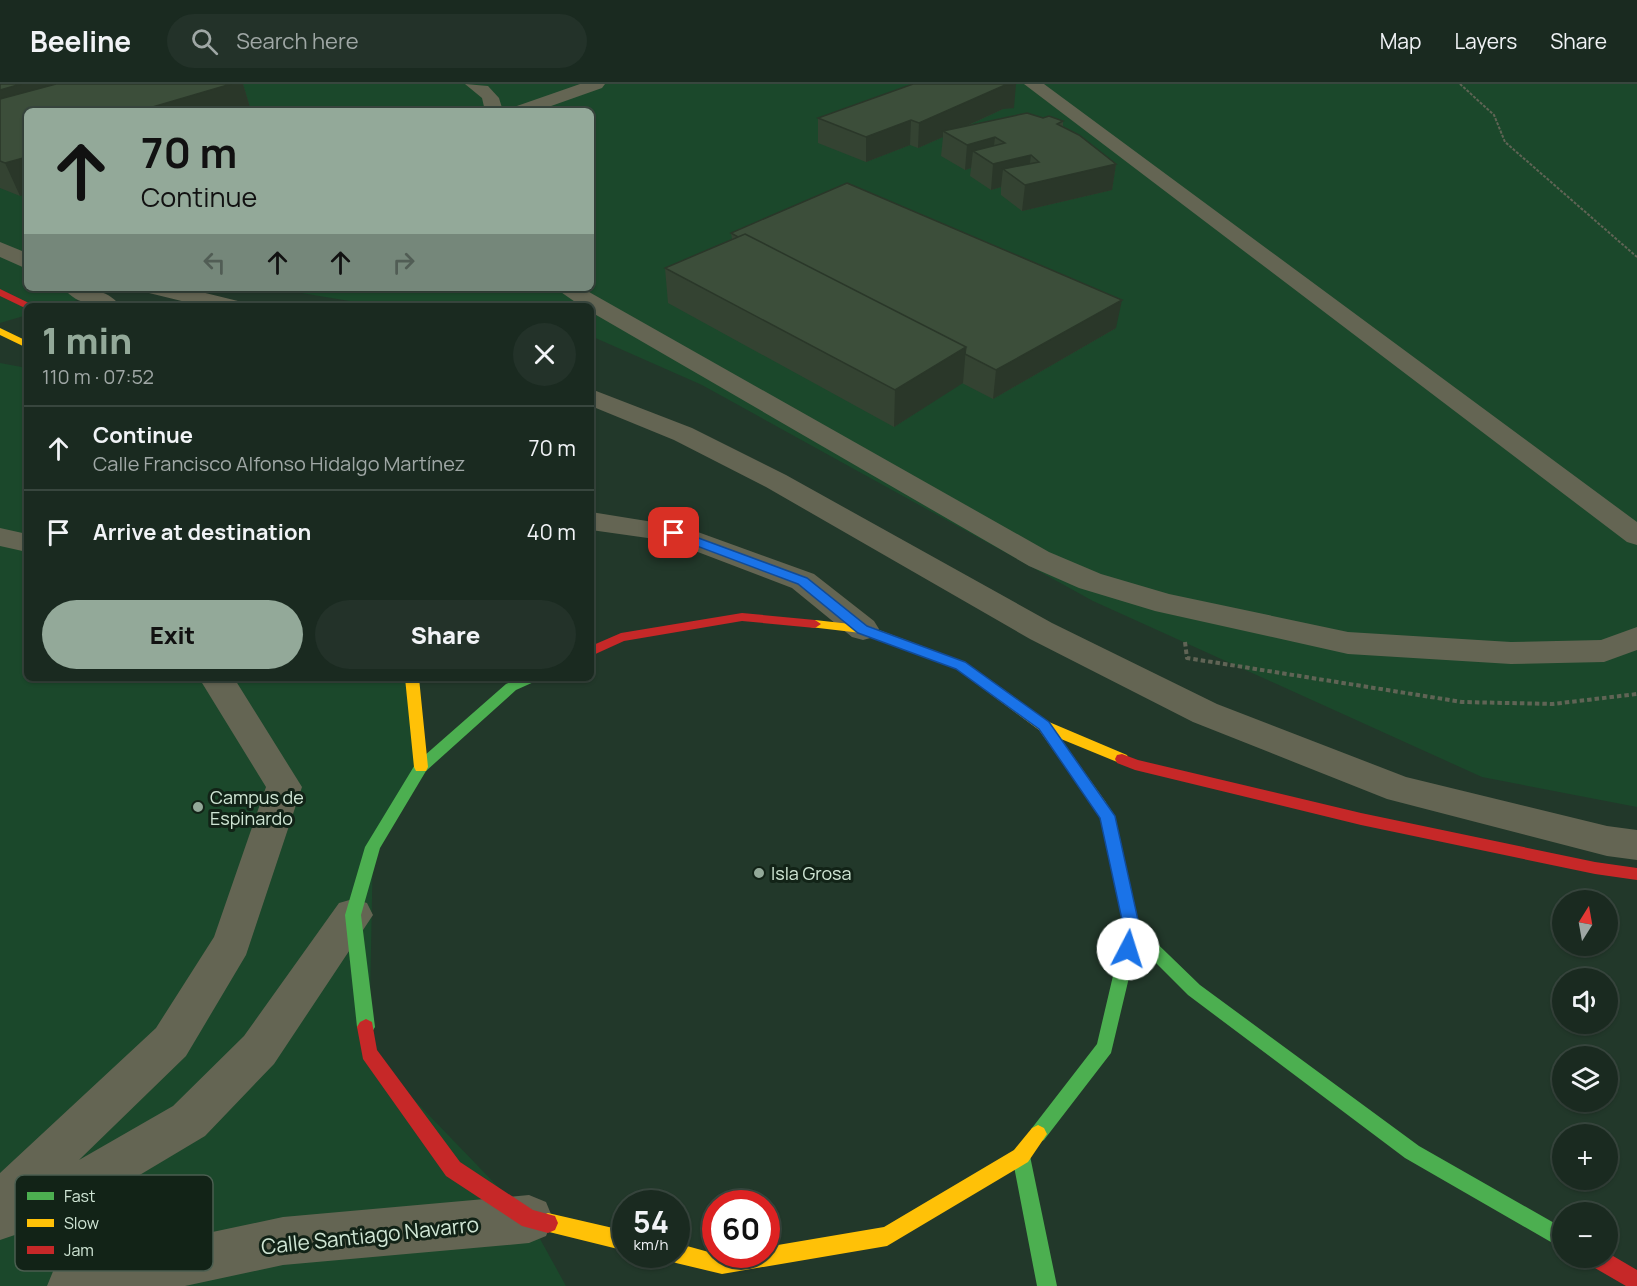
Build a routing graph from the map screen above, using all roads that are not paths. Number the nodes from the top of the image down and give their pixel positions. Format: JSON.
{"nodes":[{"id":1,"x":474,"y":84,"type":"edge"},
{"id":2,"x":596,"y":84,"type":"edge"},
{"id":3,"x":1033,"y":84,"type":"edge"},
{"id":4,"x":494,"y":108,"type":"edge"},
{"id":5,"x":528,"y":108,"type":"edge"},
{"id":6,"x":0,"y":248,"type":"edge"},
{"id":7,"x":24,"y":260,"type":"edge"},
{"id":8,"x":81,"y":291,"type":"edge"},
{"id":9,"x":169,"y":291,"type":"edge"},
{"id":10,"x":571,"y":291,"type":"edge"},
{"id":11,"x":0,"y":292,"type":"edge"},
{"id":12,"x":103,"y":303,"type":"edge"},
{"id":13,"x":218,"y":303,"type":"edge"},
{"id":14,"x":592,"y":303,"type":"edge"},
{"id":15,"x":24,"y":304,"type":"edge"},
{"id":16,"x":594,"y":304,"type":"edge"},
{"id":17,"x":0,"y":331,"type":"edge"},
{"id":18,"x":24,"y":343,"type":"edge"},
{"id":19,"x":594,"y":398,"type":"edge"},
{"id":20,"x":594,"y":521,"type":"edge"},
{"id":21,"x":0,"y":537,"type":"edge"},
{"id":22,"x":1637,"y":537,"type":"edge"},
{"id":23,"x":24,"y":542,"type":"edge"},
{"id":24,"x":863,"y":629,"type":"junction"},
{"id":25,"x":601,"y":630,"type":"dead end"},
{"id":26,"x":621,"y":637,"type":"junction"},
{"id":27,"x":1637,"y":638,"type":"edge"},
{"id":28,"x":594,"y":650,"type":"edge"},
{"id":29,"x":217,"y":681,"type":"edge"},
{"id":30,"x":412,"y":681,"type":"edge"},
{"id":31,"x":524,"y":681,"type":"edge"},
{"id":32,"x":1044,"y":726,"type":"junction"},
{"id":33,"x":421,"y":767,"type":"junction"},
{"id":34,"x":1637,"y":845,"type":"edge"},
{"id":35,"x":1637,"y":874,"type":"edge"},
{"id":36,"x":353,"y":915,"type":"junction"},
{"id":37,"x":1132,"y":929,"type":"junction"},
{"id":38,"x":1021,"y":1156,"type":"junction"},
{"id":39,"x":31,"y":1175,"type":"edge"},
{"id":40,"x":97,"y":1175,"type":"edge"},
{"id":41,"x":15,"y":1191,"type":"edge"},
{"id":42,"x":0,"y":1205,"type":"edge"},
{"id":43,"x":15,"y":1212,"type":"edge"},
{"id":44,"x":0,"y":1216,"type":"edge"},
{"id":45,"x":529,"y":1219,"type":"junction"},
{"id":46,"x":1552,"y":1233,"type":"edge"},
{"id":47,"x":612,"y":1238,"type":"edge"},
{"id":48,"x":780,"y":1254,"type":"edge"},
{"id":49,"x":213,"y":1256,"type":"edge"},
{"id":50,"x":727,"y":1268,"type":"edge"},
{"id":51,"x":1614,"y":1268,"type":"edge"},
{"id":52,"x":142,"y":1271,"type":"edge"},
{"id":53,"x":740,"y":1279,"type":"dead end"},
{"id":54,"x":1637,"y":1281,"type":"edge"},
{"id":55,"x":71,"y":1286,"type":"edge"},
{"id":56,"x":1047,"y":1286,"type":"edge"}],
"edges":[{"from":1,"to":4,"type":"street"},
{"from":2,"to":5,"type":"street"},
{"from":3,"to":22,"type":"street"},
{"from":6,"to":7,"type":"street"},
{"from":8,"to":12,"type":"street"},
{"from":9,"to":13,"type":"street"},
{"from":10,"to":14,"type":"street"},
{"from":11,"to":15,"type":"main road"},
{"from":16,"to":27,"type":"street"},
{"from":17,"to":18,"type":"main road"},
{"from":19,"to":34,"type":"street"},
{"from":20,"to":24,"type":"street"},
{"from":21,"to":23,"type":"street"},
{"from":24,"to":26,"type":"main road"},
{"from":24,"to":32,"type":"main road"},
{"from":25,"to":26,"type":"main road"},
{"from":26,"to":28,"type":"main road"},
{"from":29,"to":39,"type":"street"},
{"from":30,"to":33,"type":"main road"},
{"from":31,"to":33,"type":"main road"},
{"from":32,"to":35,"type":"main road"},
{"from":32,"to":37,"type":"main road"},
{"from":33,"to":36,"type":"main road"},
{"from":36,"to":40,"type":"street"},
{"from":36,"to":45,"type":"main road"},
{"from":37,"to":38,"type":"main road"},
{"from":37,"to":46,"type":"main road"},
{"from":38,"to":48,"type":"main road"},
{"from":38,"to":56,"type":"main road"},
{"from":41,"to":42,"type":"street"},
{"from":43,"to":44,"type":"street"},
{"from":45,"to":47,"type":"main road"},
{"from":45,"to":49,"type":"street","name":"Calle Santiago Navarro"},
{"from":50,"to":53,"type":"main road"},
{"from":51,"to":54,"type":"main road"},
{"from":52,"to":55,"type":"street","name":"Calle Santiago Navarro"}]}
